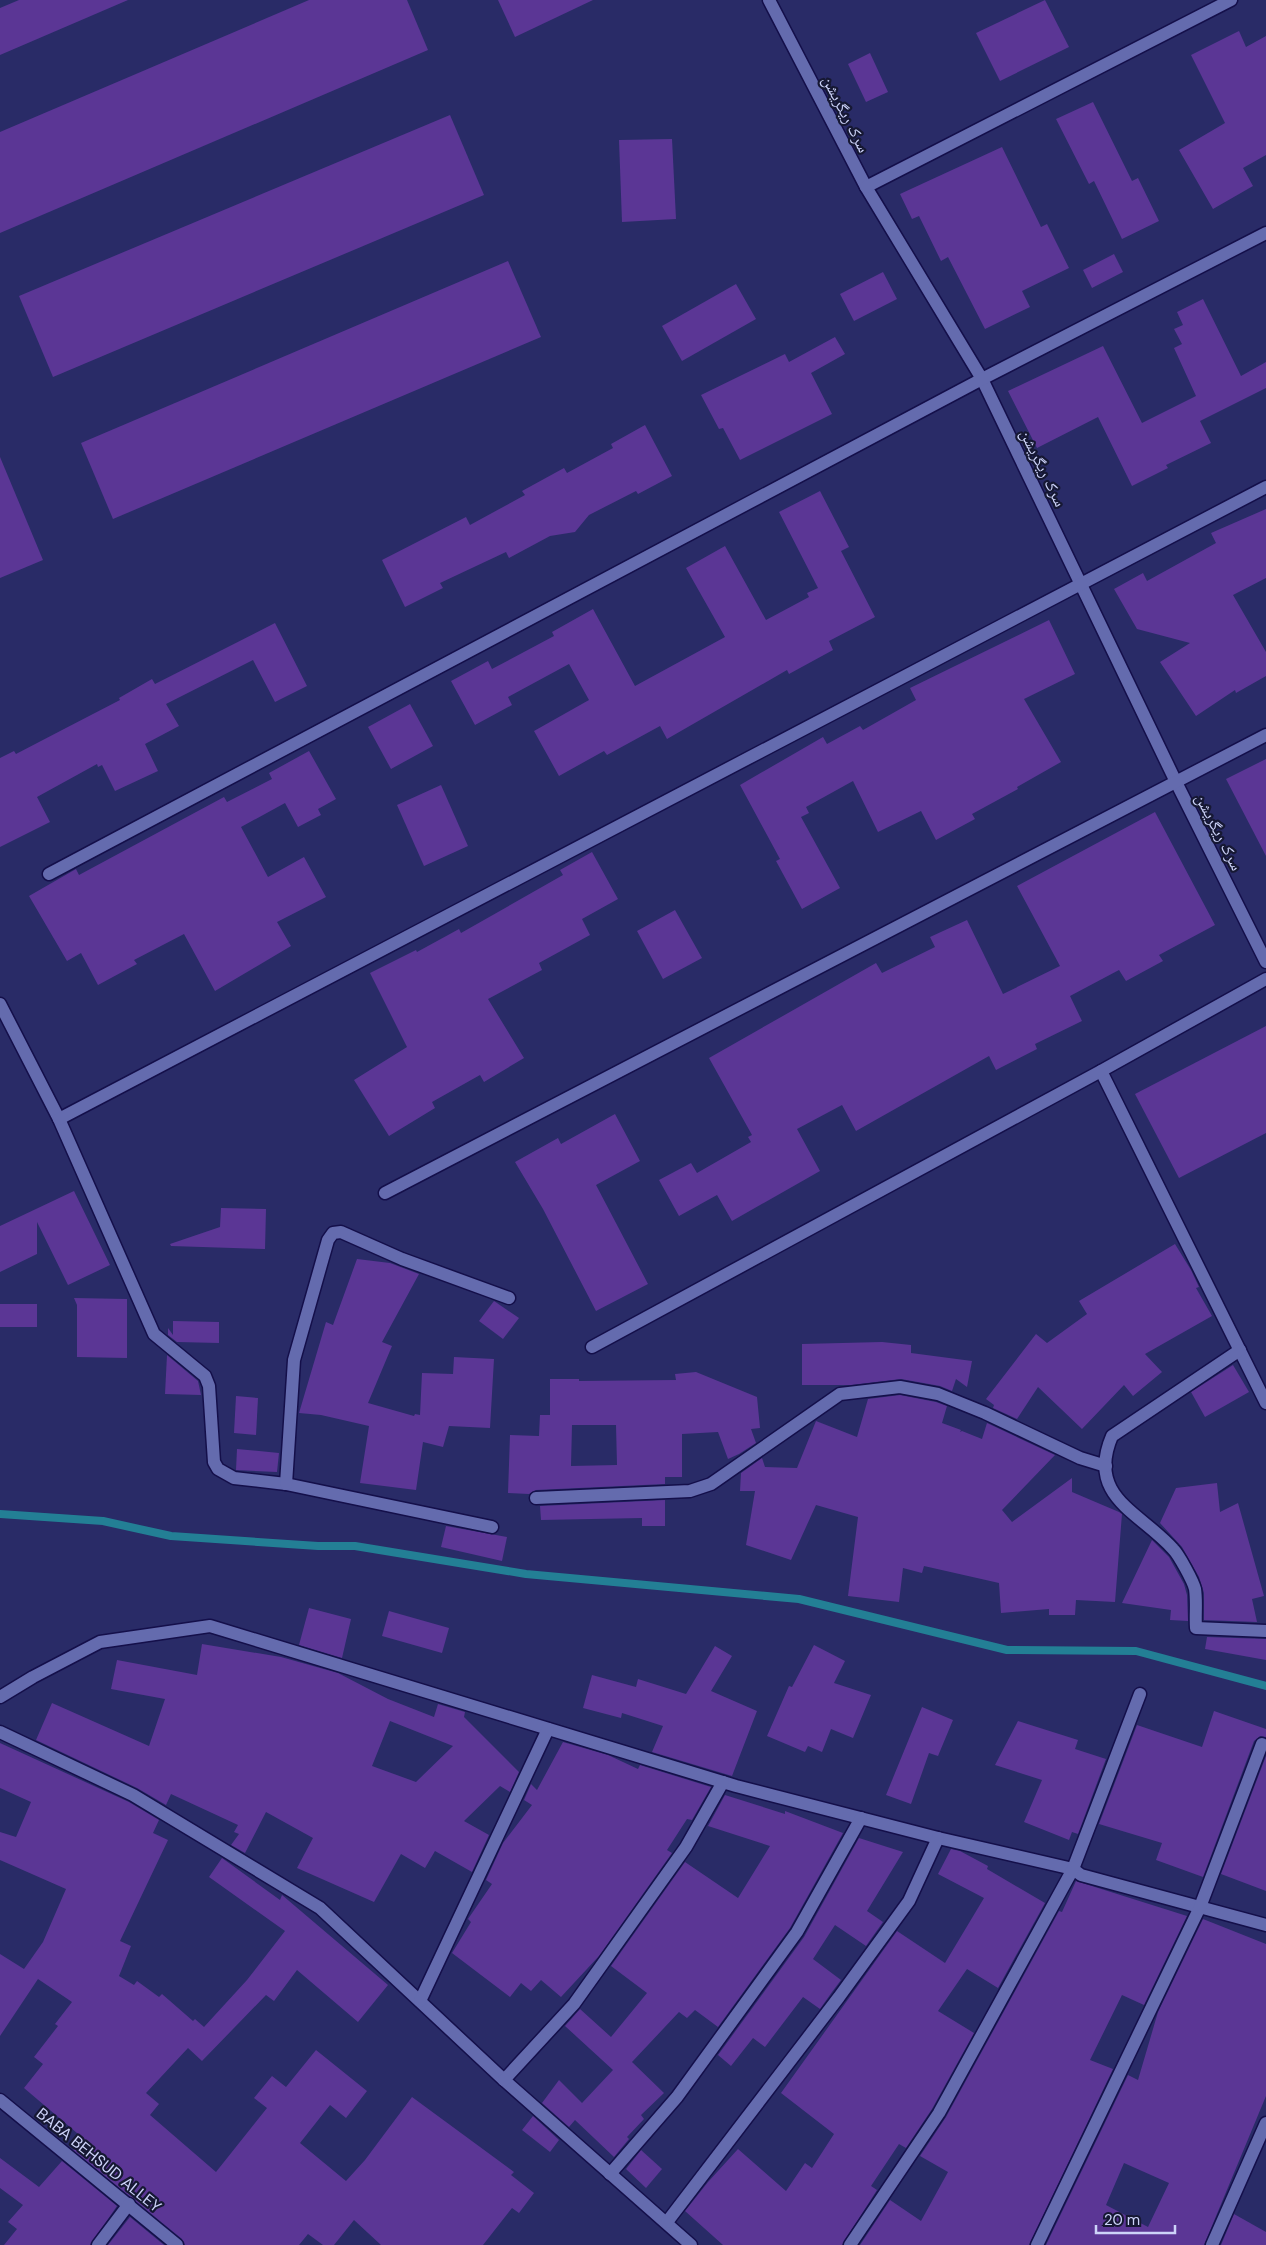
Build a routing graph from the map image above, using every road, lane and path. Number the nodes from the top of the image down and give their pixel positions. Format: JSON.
{"nodes":[{"id":1,"x":769,"y":0,"type":"edge"},
{"id":2,"x":1231,"y":0,"type":"edge"},
{"id":3,"x":866,"y":187,"type":"junction"},
{"id":4,"x":1266,"y":233,"type":"edge"},
{"id":5,"x":982,"y":379,"type":"junction"},
{"id":6,"x":1266,"y":487,"type":"edge"},
{"id":7,"x":1081,"y":584,"type":"junction"},
{"id":8,"x":1266,"y":735,"type":"edge"},
{"id":9,"x":1176,"y":782,"type":"junction"},
{"id":10,"x":49,"y":874,"type":"dead end"},
{"id":11,"x":1266,"y":962,"type":"edge"},
{"id":12,"x":1266,"y":979,"type":"edge"},
{"id":13,"x":0,"y":1004,"type":"edge"},
{"id":14,"x":1101,"y":1071,"type":"junction"},
{"id":15,"x":59,"y":1118,"type":"junction"},
{"id":16,"x":385,"y":1193,"type":"dead end"},
{"id":17,"x":509,"y":1298,"type":"dead end"},
{"id":18,"x":592,"y":1347,"type":"dead end"},
{"id":19,"x":1240,"y":1350,"type":"junction"},
{"id":20,"x":1266,"y":1403,"type":"edge"},
{"id":21,"x":1106,"y":1466,"type":"junction"},
{"id":22,"x":286,"y":1484,"type":"junction"},
{"id":23,"x":536,"y":1498,"type":"dead end"},
{"id":24,"x":492,"y":1527,"type":"dead end"},
{"id":25,"x":1266,"y":1631,"type":"edge"},
{"id":26,"x":1140,"y":1694,"type":"dead end"},
{"id":27,"x":0,"y":1697,"type":"edge"},
{"id":28,"x":548,"y":1729,"type":"junction"},
{"id":29,"x":0,"y":1732,"type":"edge"},
{"id":30,"x":1262,"y":1744,"type":"dead end"},
{"id":31,"x":722,"y":1782,"type":"junction"},
{"id":32,"x":861,"y":1818,"type":"junction"},
{"id":33,"x":938,"y":1838,"type":"junction"},
{"id":34,"x":1074,"y":1869,"type":"junction"},
{"id":35,"x":1200,"y":1907,"type":"junction"},
{"id":36,"x":1266,"y":1925,"type":"edge"},
{"id":37,"x":420,"y":2001,"type":"junction"},
{"id":38,"x":504,"y":2080,"type":"junction"},
{"id":39,"x":0,"y":2100,"type":"edge"},
{"id":40,"x":1266,"y":2123,"type":"edge"},
{"id":41,"x":610,"y":2174,"type":"junction"},
{"id":42,"x":129,"y":2204,"type":"junction"},
{"id":43,"x":666,"y":2222,"type":"junction"},
{"id":44,"x":98,"y":2245,"type":"edge"},
{"id":45,"x":177,"y":2245,"type":"edge"},
{"id":46,"x":691,"y":2245,"type":"edge"},
{"id":47,"x":850,"y":2245,"type":"edge"},
{"id":48,"x":1037,"y":2245,"type":"edge"},
{"id":49,"x":1212,"y":2245,"type":"edge"}],
"edges":[{"from":1,"to":3,"type":"street","name":"سرک ریگریشن"},
{"from":2,"to":3,"type":"street"},
{"from":3,"to":5,"type":"street","name":"سرک ریگریشن"},
{"from":4,"to":5,"type":"street"},
{"from":5,"to":7,"type":"street","name":"سرک ریگریشن"},
{"from":5,"to":10,"type":"street"},
{"from":6,"to":7,"type":"street"},
{"from":7,"to":9,"type":"street","name":"سرک ریگریشن"},
{"from":7,"to":15,"type":"street"},
{"from":8,"to":9,"type":"street"},
{"from":9,"to":11,"type":"street","name":"سرک ریگریشن"},
{"from":9,"to":16,"type":"street"},
{"from":12,"to":14,"type":"street"},
{"from":13,"to":15,"type":"street"},
{"from":14,"to":18,"type":"street"},
{"from":14,"to":19,"type":"street"},
{"from":15,"to":22,"type":"street"},
{"from":17,"to":22,"type":"street"},
{"from":19,"to":20,"type":"street"},
{"from":19,"to":21,"type":"street"},
{"from":21,"to":23,"type":"street"},
{"from":21,"to":25,"type":"street"},
{"from":22,"to":24,"type":"street"},
{"from":26,"to":34,"type":"street"},
{"from":27,"to":28,"type":"street"},
{"from":28,"to":31,"type":"street"},
{"from":28,"to":37,"type":"street"},
{"from":29,"to":37,"type":"street"},
{"from":30,"to":35,"type":"street"},
{"from":31,"to":32,"type":"street"},
{"from":31,"to":38,"type":"street"},
{"from":32,"to":33,"type":"street"},
{"from":32,"to":41,"type":"street"},
{"from":33,"to":34,"type":"street"},
{"from":33,"to":43,"type":"street"},
{"from":34,"to":35,"type":"street"},
{"from":34,"to":47,"type":"street"},
{"from":35,"to":36,"type":"street"},
{"from":35,"to":48,"type":"street"},
{"from":37,"to":38,"type":"street"},
{"from":38,"to":41,"type":"street"},
{"from":39,"to":42,"type":"street","name":"BABA BEHSUD ALLEY"},
{"from":40,"to":49,"type":"street"},
{"from":41,"to":43,"type":"street"},
{"from":42,"to":44,"type":"street"},
{"from":42,"to":45,"type":"street","name":"BABA BEHSUD ALLEY"},
{"from":43,"to":46,"type":"street"}]}
